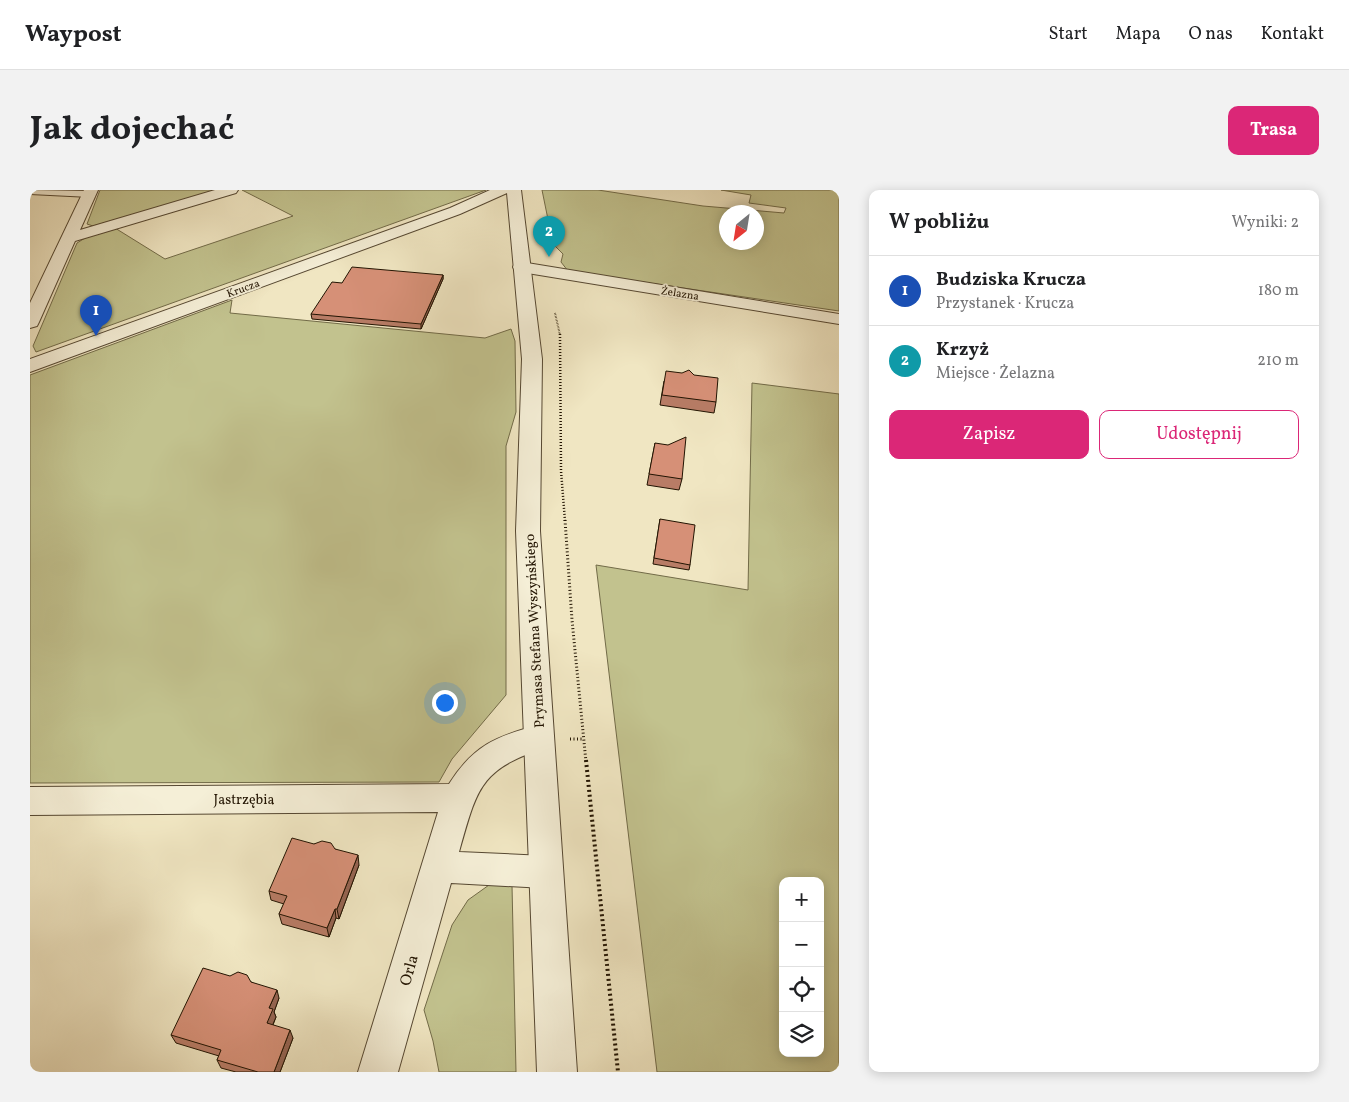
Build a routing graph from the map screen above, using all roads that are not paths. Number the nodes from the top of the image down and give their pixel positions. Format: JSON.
{"nodes":[{"id":1,"x":231,"y":190,"type":"edge"},
{"id":2,"x":30,"y":191,"type":"edge"},
{"id":3,"x":90,"y":192,"type":"edge"},
{"id":4,"x":506,"y":202,"type":"edge"},
{"id":5,"x":472,"y":204,"type":"junction"},
{"id":6,"x":455,"y":212,"type":"junction"},
{"id":7,"x":70,"y":238,"type":"junction"},
{"id":8,"x":521,"y":266,"type":"junction"},
{"id":9,"x":839,"y":319,"type":"edge"},
{"id":10,"x":30,"y":322,"type":"edge"},
{"id":11,"x":30,"y":366,"type":"edge"},
{"id":12,"x":538,"y":737,"type":"junction"},
{"id":13,"x":458,"y":798,"type":"junction"},
{"id":14,"x":30,"y":800,"type":"edge"},
{"id":15,"x":438,"y":867,"type":"junction"},
{"id":16,"x":545,"y":872,"type":"junction"},
{"id":17,"x":378,"y":1072,"type":"edge"},
{"id":18,"x":556,"y":1072,"type":"edge"}],
"edges":[{"from":1,"to":7,"type":"street"},
{"from":2,"to":3,"type":"lane"},
{"from":3,"to":7,"type":"street"},
{"from":4,"to":5,"type":"street","name":"Krucza"},
{"from":4,"to":5,"type":"street","name":"Krucza"},
{"from":4,"to":6,"type":"street","name":"Krucza"},
{"from":4,"to":8,"type":"street","name":"Prymasa Stefana Wyszyńskiego"},
{"from":5,"to":6,"type":"street","name":"Krucza"},
{"from":6,"to":11,"type":"street","name":"Krucza"},
{"from":7,"to":10,"type":"street"},
{"from":8,"to":9,"type":"street","name":"Żelazna"},
{"from":8,"to":12,"type":"street","name":"Prymasa Stefana Wyszyńskiego"},
{"from":12,"to":13,"type":"street","name":"Orla"},
{"from":12,"to":16,"type":"street","name":"Prymasa Stefana Wyszyńskiego"},
{"from":13,"to":14,"type":"street","name":"Jastrzębia"},
{"from":13,"to":15,"type":"street","name":"Orla"},
{"from":15,"to":16,"type":"street"},
{"from":15,"to":17,"type":"street","name":"Orla"},
{"from":16,"to":18,"type":"street","name":"Prymasa Stefana Wyszyńskiego"}]}
